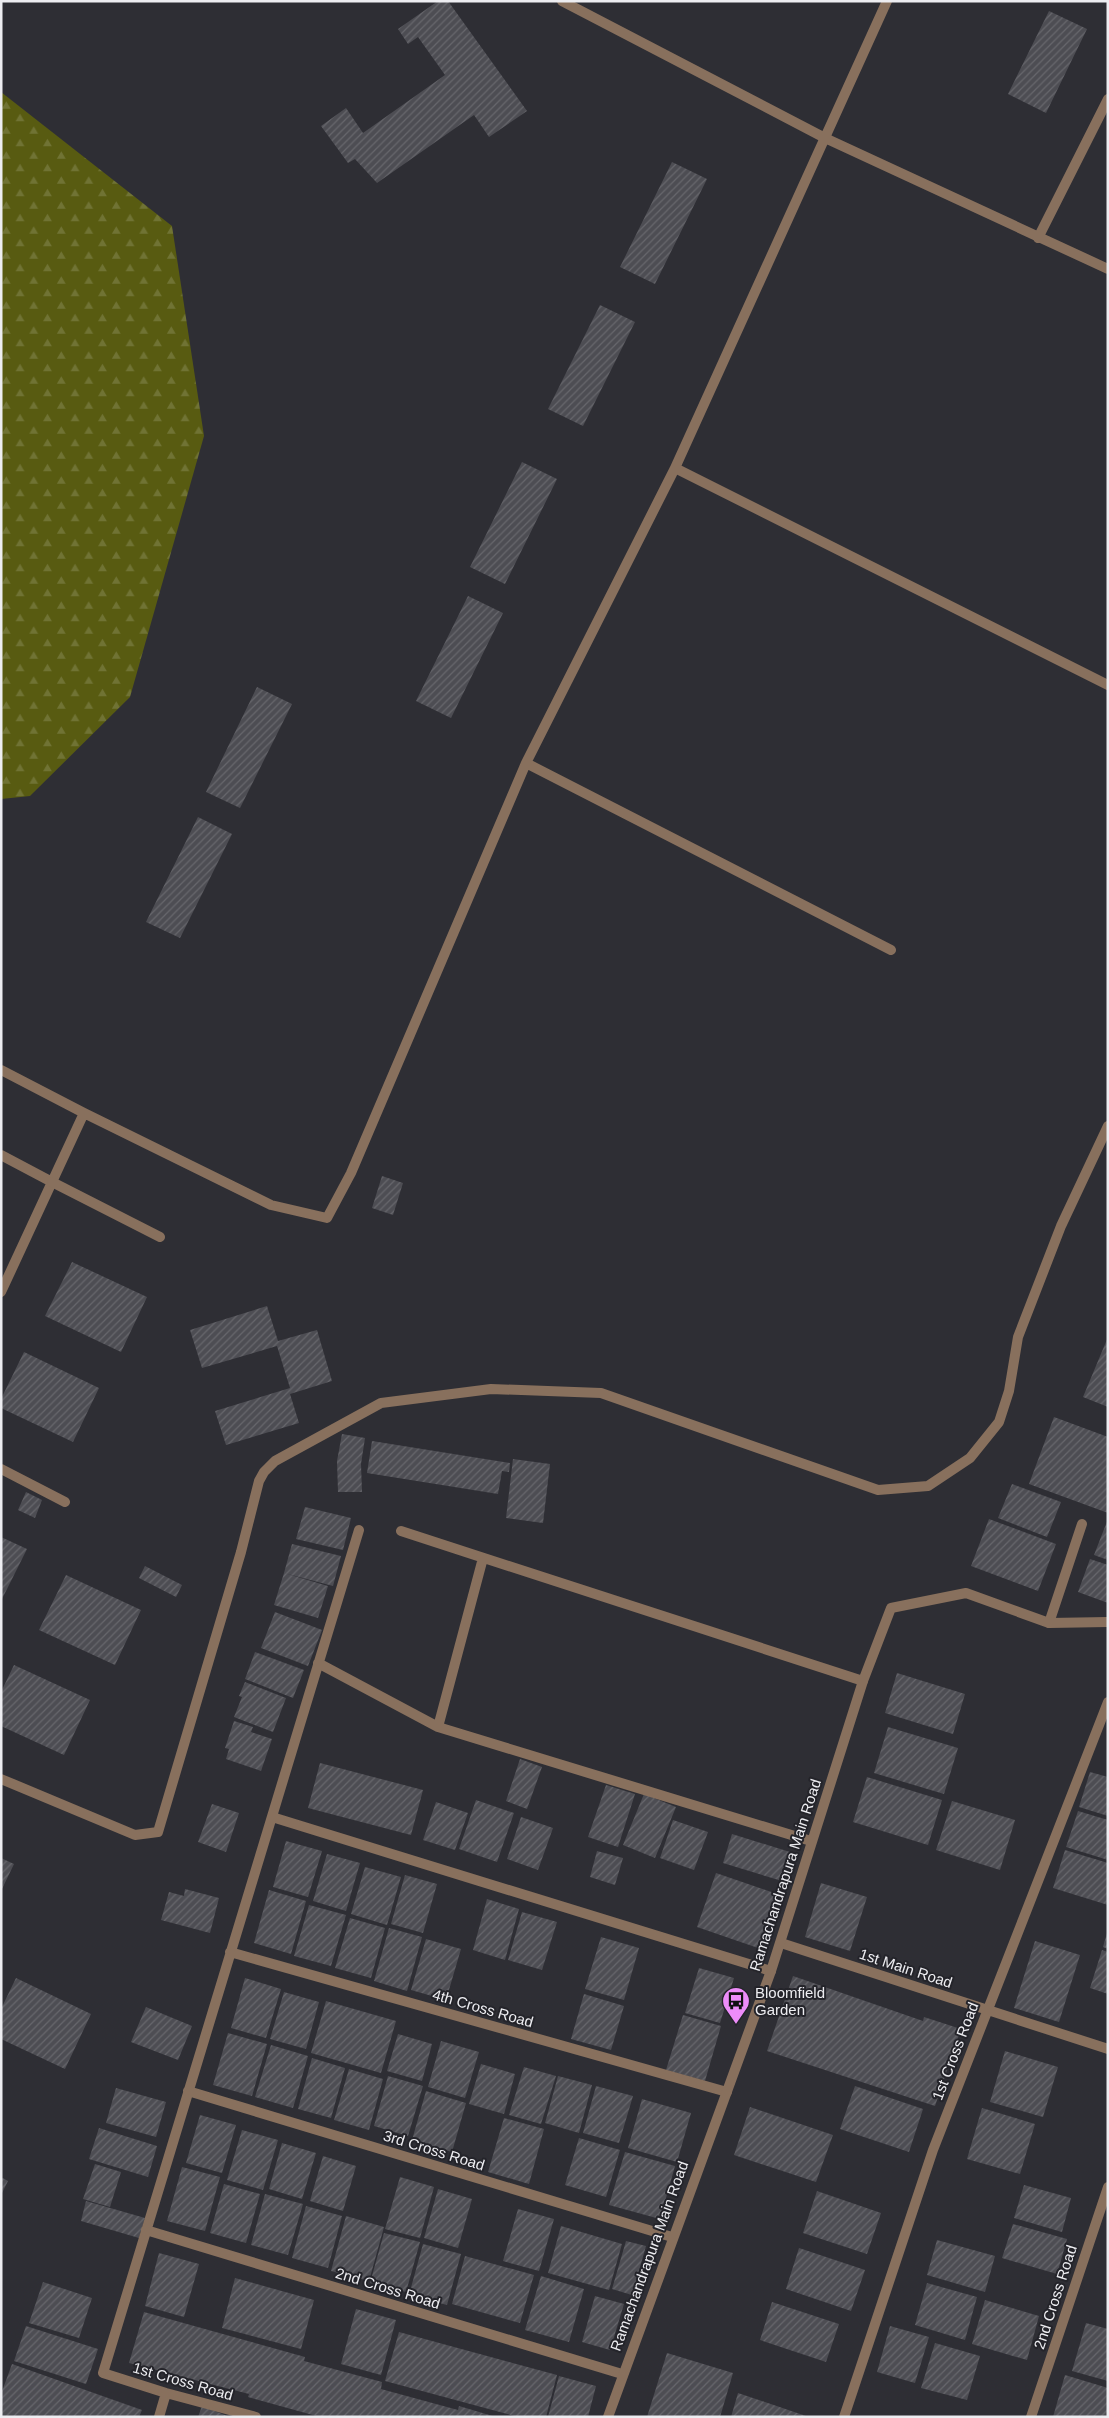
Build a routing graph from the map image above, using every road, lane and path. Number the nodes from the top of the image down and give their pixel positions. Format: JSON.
{"nodes":[{"id":1,"x":562,"y":1,"type":"edge"},
{"id":2,"x":887,"y":1,"type":"edge"},
{"id":3,"x":1108,"y":99,"type":"edge"},
{"id":4,"x":825,"y":138,"type":"junction"},
{"id":5,"x":1038,"y":238,"type":"junction"},
{"id":6,"x":1108,"y":269,"type":"edge"},
{"id":7,"x":675,"y":468,"type":"junction"},
{"id":8,"x":1108,"y":685,"type":"edge"},
{"id":9,"x":526,"y":763,"type":"junction"},
{"id":10,"x":891,"y":950,"type":"dead end"},
{"id":11,"x":1,"y":1070,"type":"edge"},
{"id":12,"x":84,"y":1114,"type":"junction"},
{"id":13,"x":1108,"y":1126,"type":"edge"},
{"id":14,"x":1,"y":1156,"type":"edge"},
{"id":15,"x":52,"y":1182,"type":"junction"},
{"id":16,"x":160,"y":1237,"type":"dead end"},
{"id":17,"x":1,"y":1292,"type":"edge"},
{"id":18,"x":1,"y":1469,"type":"edge"},
{"id":19,"x":65,"y":1502,"type":"dead end"},
{"id":20,"x":1082,"y":1524,"type":"dead end"},
{"id":21,"x":359,"y":1530,"type":"dead end"},
{"id":22,"x":401,"y":1531,"type":"dead end"},
{"id":23,"x":484,"y":1558,"type":"junction"},
{"id":24,"x":1108,"y":1622,"type":"edge"},
{"id":25,"x":1049,"y":1623,"type":"junction"},
{"id":26,"x":318,"y":1663,"type":"junction"},
{"id":27,"x":863,"y":1681,"type":"junction"},
{"id":28,"x":1108,"y":1702,"type":"edge"},
{"id":29,"x":438,"y":1727,"type":"junction"},
{"id":30,"x":1,"y":1779,"type":"edge"},
{"id":31,"x":272,"y":1817,"type":"junction"},
{"id":32,"x":811,"y":1841,"type":"junction"},
{"id":33,"x":781,"y":1943,"type":"junction"},
{"id":34,"x":230,"y":1952,"type":"junction"},
{"id":35,"x":771,"y":1971,"type":"junction"},
{"id":36,"x":987,"y":2010,"type":"junction"},
{"id":37,"x":1108,"y":2049,"type":"edge"},
{"id":38,"x":188,"y":2091,"type":"junction"},
{"id":39,"x":727,"y":2092,"type":"junction"},
{"id":40,"x":1108,"y":2187,"type":"edge"},
{"id":41,"x":146,"y":2230,"type":"junction"},
{"id":42,"x":672,"y":2237,"type":"junction"},
{"id":43,"x":622,"y":2374,"type":"junction"},
{"id":44,"x":166,"y":2393,"type":"junction"},
{"id":45,"x":159,"y":2417,"type":"edge"},
{"id":46,"x":256,"y":2417,"type":"edge"},
{"id":47,"x":608,"y":2417,"type":"edge"},
{"id":48,"x":844,"y":2417,"type":"edge"},
{"id":49,"x":1031,"y":2417,"type":"edge"}],
"edges":[{"from":1,"to":4,"type":"street"},
{"from":2,"to":4,"type":"street"},
{"from":3,"to":5,"type":"street"},
{"from":4,"to":5,"type":"street"},
{"from":4,"to":7,"type":"street"},
{"from":5,"to":6,"type":"street"},
{"from":7,"to":8,"type":"street"},
{"from":7,"to":9,"type":"street"},
{"from":9,"to":10,"type":"street"},
{"from":9,"to":12,"type":"street"},
{"from":11,"to":12,"type":"street"},
{"from":12,"to":15,"type":"street"},
{"from":13,"to":30,"type":"street"},
{"from":14,"to":15,"type":"street"},
{"from":15,"to":16,"type":"street"},
{"from":15,"to":17,"type":"street"},
{"from":18,"to":19,"type":"street"},
{"from":20,"to":25,"type":"street"},
{"from":21,"to":26,"type":"street"},
{"from":22,"to":23,"type":"street"},
{"from":23,"to":27,"type":"street"},
{"from":23,"to":29,"type":"street"},
{"from":24,"to":25,"type":"street","name":"Ramachandrapura Main Road"},
{"from":25,"to":27,"type":"street","name":"Ramachandrapura Main Road"},
{"from":26,"to":29,"type":"street"},
{"from":26,"to":31,"type":"street"},
{"from":27,"to":32,"type":"street","name":"Ramachandrapura Main Road"},
{"from":28,"to":36,"type":"street","name":"1st Cross Road"},
{"from":29,"to":32,"type":"street"},
{"from":31,"to":34,"type":"street"},
{"from":31,"to":35,"type":"street"},
{"from":32,"to":33,"type":"street","name":"Ramachandrapura Main Road"},
{"from":33,"to":35,"type":"street","name":"Ramachandrapura Main Road"},
{"from":33,"to":36,"type":"street","name":"1st Main Road"},
{"from":34,"to":38,"type":"street"},
{"from":34,"to":39,"type":"street","name":"4th Cross Road"},
{"from":35,"to":39,"type":"street","name":"Ramachandrapura Main Road"},
{"from":36,"to":37,"type":"street","name":"1st Main Road"},
{"from":36,"to":48,"type":"street","name":"1st Cross Road"},
{"from":38,"to":41,"type":"street"},
{"from":38,"to":42,"type":"street","name":"3rd Cross Road"},
{"from":39,"to":42,"type":"street","name":"Ramachandrapura Main Road"},
{"from":40,"to":49,"type":"street","name":"2nd Cross Road"},
{"from":41,"to":43,"type":"street","name":"2nd Cross Road"},
{"from":41,"to":44,"type":"street","name":"1st Cross Road"},
{"from":42,"to":43,"type":"street","name":"Ramachandrapura Main Road"},
{"from":43,"to":47,"type":"street","name":"Ramachandrapura Main Road"},
{"from":44,"to":45,"type":"street"},
{"from":44,"to":46,"type":"street","name":"1st Cross Road"}]}
